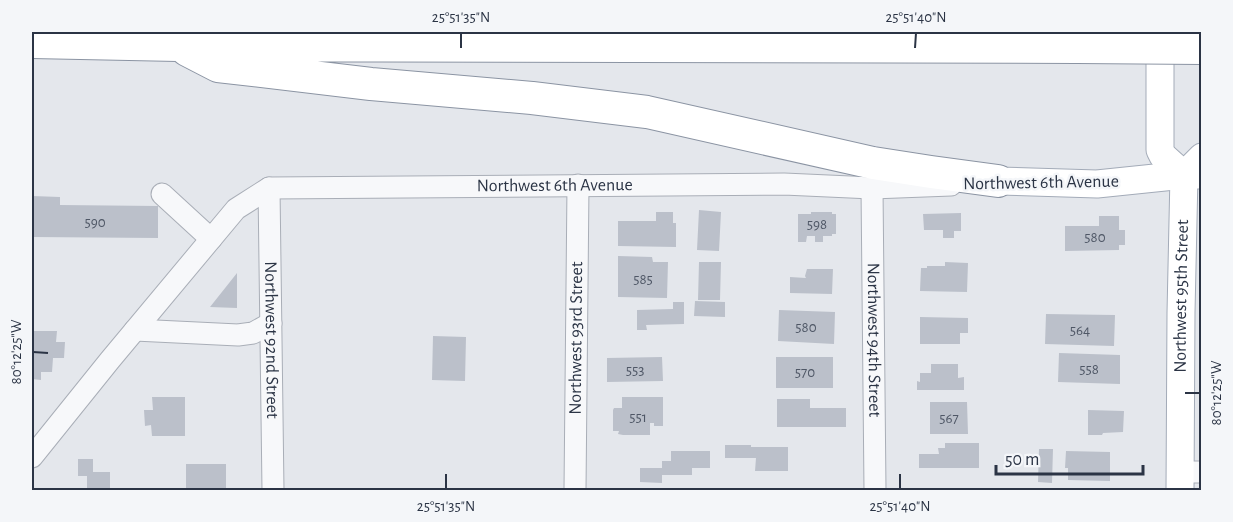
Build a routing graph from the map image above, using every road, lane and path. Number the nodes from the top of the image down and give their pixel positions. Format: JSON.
{"nodes":[{"id":1,"x":1160,"y":32,"type":"edge"},
{"id":2,"x":32,"y":42,"type":"edge"},
{"id":3,"x":178,"y":45,"type":"junction"},
{"id":4,"x":1202,"y":48,"type":"edge"},
{"id":5,"x":1196,"y":169,"type":"edge"},
{"id":6,"x":998,"y":181,"type":"junction"},
{"id":7,"x":578,"y":185,"type":"junction"},
{"id":8,"x":269,"y":188,"type":"junction"},
{"id":9,"x":872,"y":188,"type":"junction"},
{"id":10,"x":162,"y":194,"type":"dead end"},
{"id":11,"x":211,"y":239,"type":"junction"},
{"id":12,"x":1192,"y":260,"type":"edge"},
{"id":13,"x":271,"y":323,"type":"junction"},
{"id":14,"x":135,"y":330,"type":"junction"},
{"id":15,"x":32,"y":457,"type":"edge"},
{"id":16,"x":1187,"y":478,"type":"edge"},
{"id":17,"x":273,"y":490,"type":"edge"},
{"id":18,"x":575,"y":490,"type":"edge"},
{"id":19,"x":875,"y":490,"type":"edge"}],
"edges":[{"from":1,"to":5,"type":"main road"},
{"from":2,"to":3,"type":"highway"},
{"from":3,"to":4,"type":"highway","bridge":true},
{"from":3,"to":6,"type":"highway"},
{"from":5,"to":6,"type":"main road","name":"Northwest 6th Avenue"},
{"from":5,"to":12,"type":"main road","name":"Northwest 95th Street"},
{"from":6,"to":9,"type":"street","name":"Northwest 6th Avenue"},
{"from":7,"to":8,"type":"street","name":"Northwest 6th Avenue"},
{"from":7,"to":9,"type":"street","name":"Northwest 6th Avenue"},
{"from":7,"to":18,"type":"street","name":"Northwest 93rd Street"},
{"from":8,"to":11,"type":"street"},
{"from":8,"to":13,"type":"street","name":"Northwest 92nd Street"},
{"from":9,"to":19,"type":"street","name":"Northwest 94th Street"},
{"from":10,"to":11,"type":"street"},
{"from":11,"to":14,"type":"street"},
{"from":12,"to":16,"type":"main road","name":"Northwest 95th Street"},
{"from":13,"to":14,"type":"street"},
{"from":13,"to":17,"type":"street","name":"Northwest 92nd Street"},
{"from":14,"to":15,"type":"street"}]}
